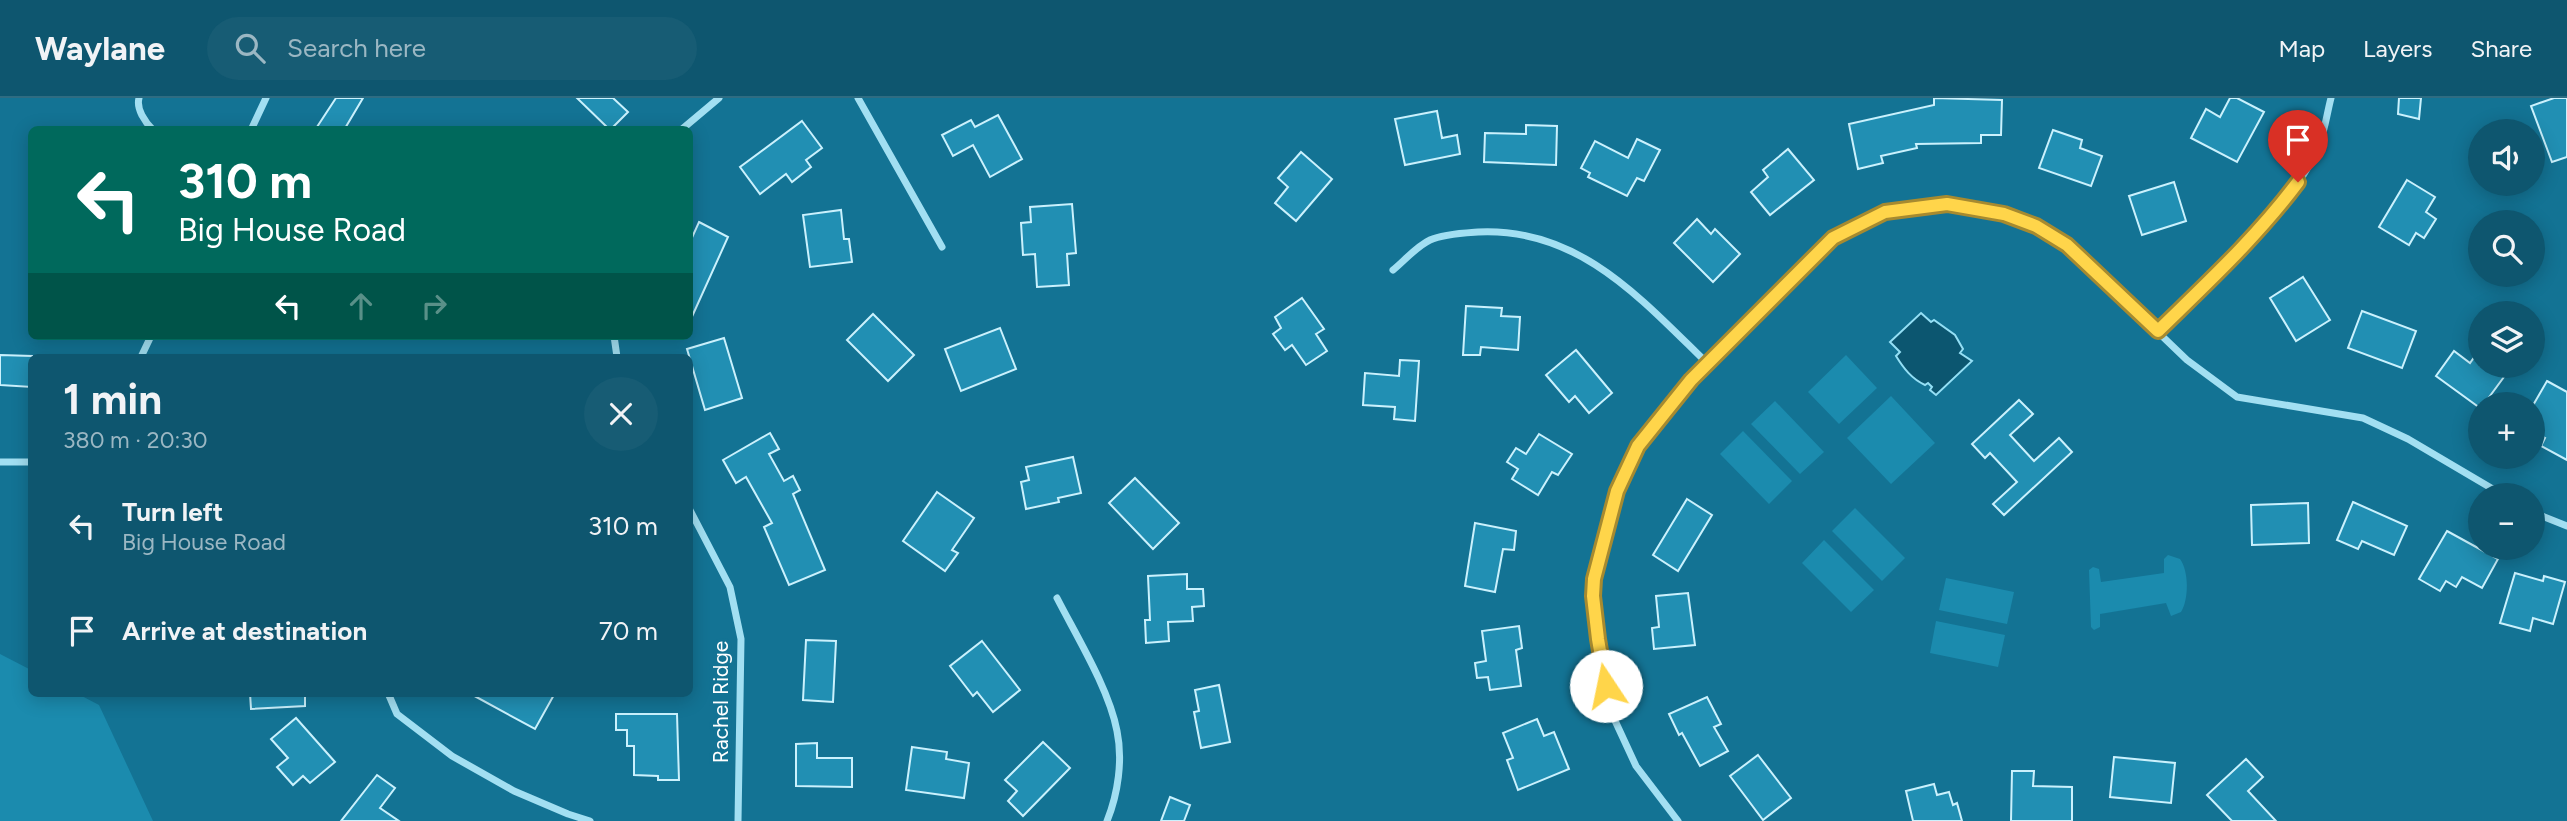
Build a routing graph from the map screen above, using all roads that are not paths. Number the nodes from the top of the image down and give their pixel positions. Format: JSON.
{"nodes":[{"id":1,"x":139,"y":98,"type":"edge"},
{"id":2,"x":266,"y":98,"type":"edge"},
{"id":3,"x":719,"y":98,"type":"edge"},
{"id":4,"x":858,"y":98,"type":"edge"},
{"id":5,"x":2331,"y":98,"type":"edge"},
{"id":6,"x":149,"y":126,"type":"edge"},
{"id":7,"x":253,"y":126,"type":"edge"},
{"id":8,"x":686,"y":126,"type":"edge"},
{"id":9,"x":942,"y":247,"type":"dead end"},
{"id":10,"x":1393,"y":271,"type":"dead end"},
{"id":11,"x":2158,"y":331,"type":"junction"},
{"id":12,"x":1707,"y":363,"type":"junction"},
{"id":13,"x":0,"y":462,"type":"edge"},
{"id":14,"x":28,"y":462,"type":"edge"},
{"id":15,"x":2483,"y":483,"type":"edge"},
{"id":16,"x":693,"y":516,"type":"edge"},
{"id":17,"x":2545,"y":517,"type":"edge"},
{"id":18,"x":2567,"y":526,"type":"edge"},
{"id":19,"x":1057,"y":598,"type":"dead end"},
{"id":20,"x":390,"y":697,"type":"edge"},
{"id":21,"x":590,"y":821,"type":"edge"},
{"id":22,"x":738,"y":821,"type":"edge"},
{"id":23,"x":1107,"y":821,"type":"edge"},
{"id":24,"x":1678,"y":821,"type":"edge"}],
"edges":[{"from":1,"to":6,"type":"street"},
{"from":2,"to":7,"type":"street"},
{"from":3,"to":8,"type":"street"},
{"from":4,"to":9,"type":"street"},
{"from":5,"to":11,"type":"street"},
{"from":10,"to":12,"type":"street"},
{"from":11,"to":12,"type":"street"},
{"from":11,"to":15,"type":"street"},
{"from":12,"to":24,"type":"street"},
{"from":13,"to":14,"type":"street"},
{"from":16,"to":22,"type":"street","name":"Rachel Ridge"},
{"from":17,"to":18,"type":"street"},
{"from":19,"to":23,"type":"street"},
{"from":20,"to":21,"type":"street"}]}
